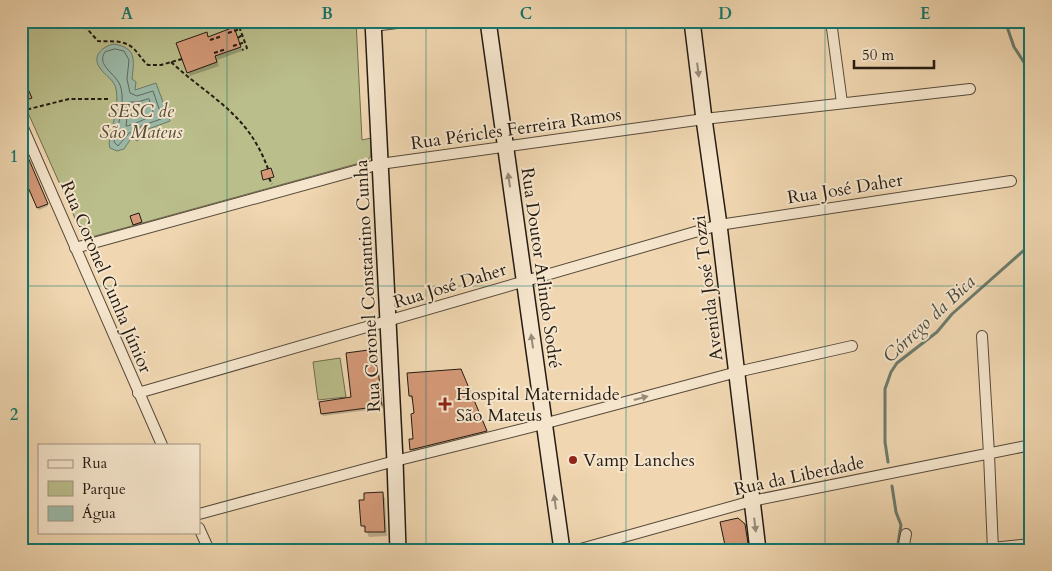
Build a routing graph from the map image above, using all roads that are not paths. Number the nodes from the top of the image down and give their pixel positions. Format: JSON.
{"nodes":[{"id":1,"x":413,"y":21,"type":"edge"},
{"id":2,"x":488,"y":21,"type":"edge"},
{"id":3,"x":692,"y":21,"type":"edge"},
{"id":4,"x":831,"y":21,"type":"edge"},
{"id":5,"x":373,"y":24,"type":"edge"},
{"id":6,"x":970,"y":89,"type":"dead end"},
{"id":7,"x":842,"y":103,"type":"junction"},
{"id":8,"x":704,"y":119,"type":"junction"},
{"id":9,"x":21,"y":123,"type":"edge"},
{"id":10,"x":505,"y":146,"type":"junction"},
{"id":11,"x":380,"y":164,"type":"junction"},
{"id":12,"x":1011,"y":181,"type":"dead end"},
{"id":13,"x":719,"y":225,"type":"junction"},
{"id":14,"x":75,"y":248,"type":"junction"},
{"id":15,"x":524,"y":280,"type":"junction"},
{"id":16,"x":388,"y":322,"type":"junction"},
{"id":17,"x":982,"y":336,"type":"dead end"},
{"id":18,"x":852,"y":346,"type":"dead end"},
{"id":19,"x":737,"y":372,"type":"junction"},
{"id":20,"x":138,"y":393,"type":"junction"},
{"id":21,"x":543,"y":424,"type":"junction"},
{"id":22,"x":162,"y":444,"type":"edge"},
{"id":23,"x":1031,"y":445,"type":"edge"},
{"id":24,"x":989,"y":454,"type":"junction"},
{"id":25,"x":395,"y":461,"type":"junction"},
{"id":26,"x":752,"y":501,"type":"junction"},
{"id":27,"x":200,"y":514,"type":"edge"},
{"id":28,"x":200,"y":530,"type":"edge"},
{"id":29,"x":906,"y":534,"type":"dead end"},
{"id":30,"x":1031,"y":544,"type":"edge"},
{"id":31,"x":993,"y":549,"type":"edge"},
{"id":32,"x":208,"y":550,"type":"edge"},
{"id":33,"x":398,"y":550,"type":"edge"},
{"id":34,"x":562,"y":550,"type":"edge"},
{"id":35,"x":577,"y":550,"type":"edge"},
{"id":36,"x":758,"y":550,"type":"edge"},
{"id":37,"x":903,"y":550,"type":"edge"}],
"edges":[{"from":1,"to":5,"type":"street"},
{"from":2,"to":10,"type":"street","name":"Rua Doutor Arlindo Sodré"},
{"from":3,"to":8,"type":"street","name":"Avenida José Tozzi","one_way":true},
{"from":4,"to":7,"type":"street"},
{"from":5,"to":11,"type":"street","name":"Rua Coronel Constantino Cunha"},
{"from":6,"to":7,"type":"street","name":"Rua Péricles Ferreira Ramos"},
{"from":7,"to":8,"type":"street","name":"Rua Péricles Ferreira Ramos"},
{"from":8,"to":10,"type":"street","name":"Rua Péricles Ferreira Ramos"},
{"from":8,"to":13,"type":"street","name":"Avenida José Tozzi"},
{"from":9,"to":14,"type":"street","name":"Rua Coronel Cunha Júnior"},
{"from":10,"to":11,"type":"street","name":"Rua Péricles Ferreira Ramos"},
{"from":15,"to":10,"type":"street","name":"Rua Doutor Arlindo Sodré","one_way":true},
{"from":11,"to":14,"type":"street","name":"Rua Péricles Ferreira Ramos"},
{"from":11,"to":16,"type":"street","name":"Rua Coronel Constantino Cunha"},
{"from":12,"to":13,"type":"street","name":"Rua José Daher"},
{"from":13,"to":15,"type":"street","name":"Rua José Daher"},
{"from":13,"to":19,"type":"street","name":"Avenida José Tozzi"},
{"from":14,"to":20,"type":"street","name":"Rua Coronel Cunha Júnior"},
{"from":15,"to":16,"type":"street","name":"Rua José Daher"},
{"from":21,"to":15,"type":"street","name":"Rua Doutor Arlindo Sodré","one_way":true},
{"from":16,"to":20,"type":"street","name":"Rua José Daher"},
{"from":16,"to":25,"type":"street","name":"Rua Coronel Constantino Cunha"},
{"from":17,"to":24,"type":"street"},
{"from":18,"to":19,"type":"street"},
{"from":21,"to":19,"type":"street","one_way":true},
{"from":19,"to":26,"type":"street","name":"Avenida José Tozzi"},
{"from":20,"to":22,"type":"street","name":"Rua Coronel Cunha Júnior"},
{"from":21,"to":25,"type":"street"},
{"from":34,"to":21,"type":"street","name":"Rua Doutor Arlindo Sodré","one_way":true},
{"from":23,"to":24,"type":"street","name":"Rua da Liberdade"},
{"from":24,"to":26,"type":"street","name":"Rua da Liberdade"},
{"from":24,"to":31,"type":"street"},
{"from":25,"to":27,"type":"street"},
{"from":25,"to":33,"type":"street","name":"Rua Coronel Constantino Cunha"},
{"from":26,"to":35,"type":"street","name":"Rua da Liberdade"},
{"from":26,"to":36,"type":"street","name":"Avenida José Tozzi","one_way":true},
{"from":28,"to":32,"type":"street"},
{"from":29,"to":37,"type":"street"},
{"from":30,"to":31,"type":"street"}]}
